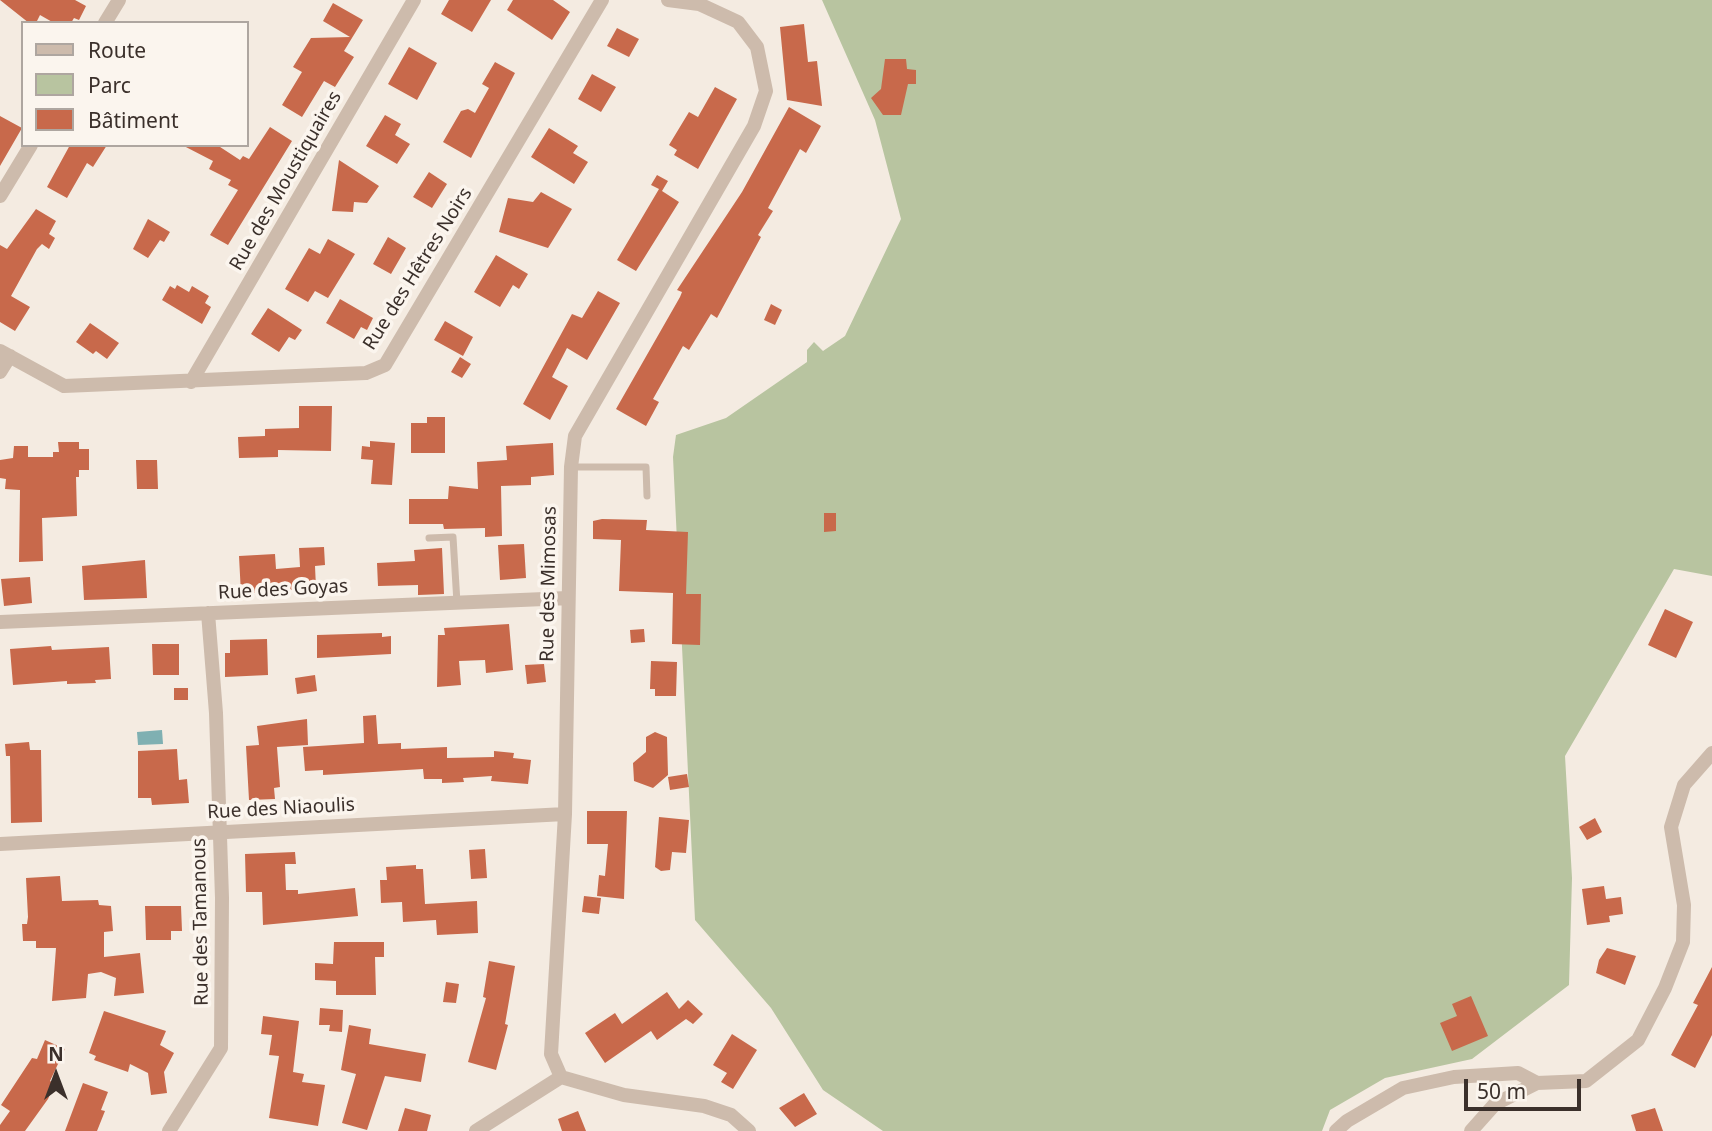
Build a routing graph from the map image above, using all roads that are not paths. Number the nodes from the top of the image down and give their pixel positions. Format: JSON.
{"nodes":[{"id":1,"x":119,"y":0,"type":"edge"},
{"id":2,"x":414,"y":0,"type":"edge"},
{"id":3,"x":603,"y":0,"type":"edge"},
{"id":4,"x":668,"y":0,"type":"edge"},
{"id":5,"x":107,"y":21,"type":"edge"},
{"id":6,"x":30,"y":147,"type":"edge"},
{"id":7,"x":0,"y":196,"type":"edge"},
{"id":8,"x":5,"y":354,"type":"edge"},
{"id":9,"x":0,"y":372,"type":"edge"},
{"id":10,"x":191,"y":382,"type":"junction"},
{"id":11,"x":571,"y":467,"type":"junction"},
{"id":12,"x":647,"y":496,"type":"dead end"},
{"id":13,"x":429,"y":538,"type":"dead end"},
{"id":14,"x":568,"y":598,"type":"junction"},
{"id":15,"x":457,"y":603,"type":"junction"},
{"id":16,"x":208,"y":613,"type":"junction"},
{"id":17,"x":0,"y":622,"type":"edge"},
{"id":18,"x":1712,"y":753,"type":"edge"},
{"id":19,"x":565,"y":814,"type":"junction"},
{"id":20,"x":220,"y":832,"type":"junction"},
{"id":21,"x":0,"y":844,"type":"edge"},
{"id":22,"x":561,"y":1077,"type":"junction"},
{"id":23,"x":1537,"y":1083,"type":"junction"},
{"id":24,"x":169,"y":1131,"type":"edge"},
{"id":25,"x":476,"y":1131,"type":"edge"},
{"id":26,"x":749,"y":1131,"type":"edge"},
{"id":27,"x":1336,"y":1131,"type":"edge"},
{"id":28,"x":1471,"y":1131,"type":"edge"}],
"edges":[{"from":1,"to":5,"type":"street"},
{"from":2,"to":10,"type":"street","name":"Rue des Moustiquaires"},
{"from":3,"to":10,"type":"street","name":"Rue des Hêtres Noirs"},
{"from":4,"to":11,"type":"street","name":"Rue des Mimosas"},
{"from":6,"to":7,"type":"street"},
{"from":8,"to":9,"type":"street"},
{"from":8,"to":10,"type":"street","name":"Rue des Hêtres Noirs"},
{"from":11,"to":12,"type":"lane"},
{"from":11,"to":14,"type":"street","name":"Rue des Mimosas"},
{"from":13,"to":15,"type":"lane"},
{"from":14,"to":15,"type":"street","name":"Rue des Goyas"},
{"from":14,"to":19,"type":"street","name":"Rue des Mimosas"},
{"from":15,"to":16,"type":"street","name":"Rue des Goyas"},
{"from":16,"to":17,"type":"street","name":"Rue des Goyas"},
{"from":16,"to":20,"type":"street","name":"Rue des Tamanous"},
{"from":18,"to":23,"type":"street"},
{"from":19,"to":20,"type":"street","name":"Rue des Niaoulis"},
{"from":19,"to":22,"type":"street","name":"Rue des Mimosas"},
{"from":20,"to":21,"type":"street","name":"Rue des Niaoulis"},
{"from":20,"to":24,"type":"street","name":"Rue des Tamanous"},
{"from":22,"to":25,"type":"street"},
{"from":22,"to":26,"type":"street"},
{"from":23,"to":27,"type":"street"},
{"from":23,"to":28,"type":"street"}]}
